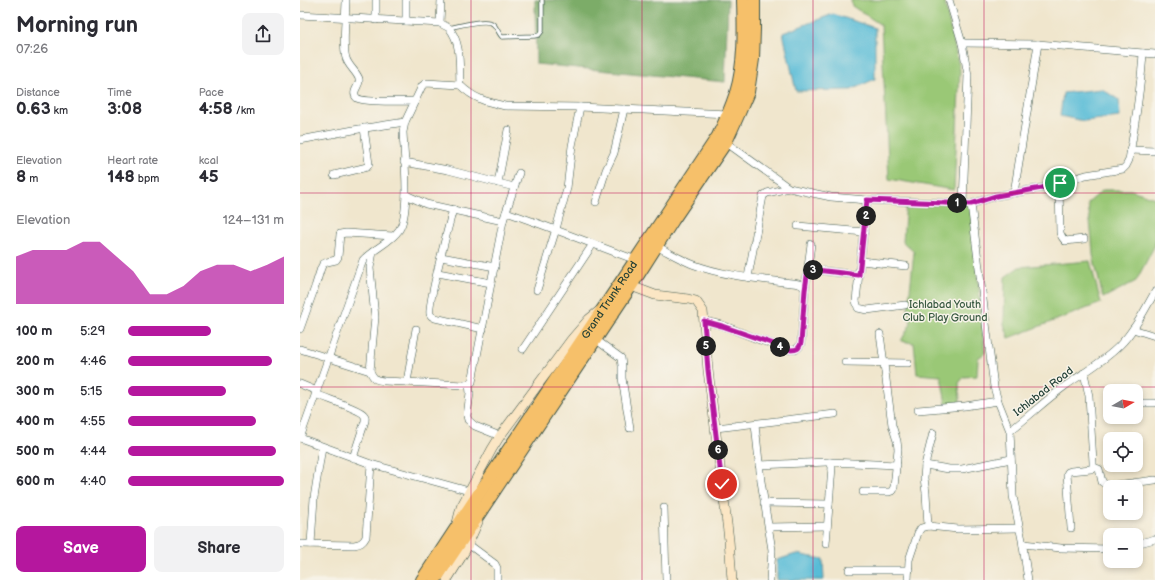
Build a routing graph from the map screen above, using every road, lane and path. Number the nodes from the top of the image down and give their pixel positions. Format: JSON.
{"nodes":[{"id":1,"x":346,"y":0,"type":"edge"},
{"id":2,"x":376,"y":0,"type":"edge"},
{"id":3,"x":406,"y":0,"type":"edge"},
{"id":4,"x":441,"y":0,"type":"edge"},
{"id":5,"x":542,"y":0,"type":"edge"},
{"id":6,"x":743,"y":0,"type":"edge"},
{"id":7,"x":754,"y":0,"type":"edge"},
{"id":8,"x":949,"y":0,"type":"edge"},
{"id":9,"x":300,"y":16,"type":"edge"},
{"id":10,"x":346,"y":18,"type":"junction"},
{"id":11,"x":376,"y":20,"type":"junction"},
{"id":12,"x":406,"y":21,"type":"junction"},
{"id":13,"x":440,"y":23,"type":"junction"},
{"id":14,"x":448,"y":28,"type":"junction"},
{"id":15,"x":962,"y":43,"type":"junction"},
{"id":16,"x":1038,"y":44,"type":"junction"},
{"id":17,"x":1143,"y":53,"type":"junction"},
{"id":18,"x":1155,"y":54,"type":"edge"},
{"id":19,"x":460,"y":85,"type":"junction"},
{"id":20,"x":415,"y":100,"type":"junction"},
{"id":21,"x":580,"y":107,"type":"junction"},
{"id":22,"x":624,"y":109,"type":"junction"},
{"id":23,"x":728,"y":114,"type":"junction"},
{"id":24,"x":405,"y":122,"type":"junction"},
{"id":25,"x":364,"y":128,"type":"junction"},
{"id":26,"x":508,"y":130,"type":"dead end"},
{"id":27,"x":722,"y":139,"type":"junction"},
{"id":28,"x":300,"y":140,"type":"edge"},
{"id":29,"x":1130,"y":150,"type":"junction"},
{"id":30,"x":1155,"y":150,"type":"edge"},
{"id":31,"x":404,"y":162,"type":"junction"},
{"id":32,"x":519,"y":173,"type":"dead end"},
{"id":33,"x":334,"y":175,"type":"dead end"},
{"id":34,"x":498,"y":183,"type":"junction"},
{"id":35,"x":1060,"y":183,"type":"junction"},
{"id":36,"x":514,"y":187,"type":"junction"},
{"id":37,"x":789,"y":188,"type":"junction"},
{"id":38,"x":1014,"y":193,"type":"junction"},
{"id":39,"x":406,"y":195,"type":"junction"},
{"id":40,"x":867,"y":200,"type":"junction"},
{"id":41,"x":596,"y":202,"type":"dead end"},
{"id":42,"x":967,"y":204,"type":"junction"},
{"id":43,"x":453,"y":209,"type":"junction"},
{"id":44,"x":506,"y":212,"type":"junction"},
{"id":45,"x":503,"y":220,"type":"junction"},
{"id":46,"x":798,"y":226,"type":"dead end"},
{"id":47,"x":556,"y":229,"type":"junction"},
{"id":48,"x":864,"y":232,"type":"junction"},
{"id":49,"x":393,"y":236,"type":"junction"},
{"id":50,"x":1084,"y":239,"type":"dead end"},
{"id":51,"x":593,"y":244,"type":"junction"},
{"id":52,"x":811,"y":244,"type":"dead end"},
{"id":53,"x":656,"y":246,"type":"junction"},
{"id":54,"x":373,"y":252,"type":"junction"},
{"id":55,"x":441,"y":257,"type":"junction"},
{"id":56,"x":636,"y":260,"type":"junction"},
{"id":57,"x":861,"y":261,"type":"junction"},
{"id":58,"x":906,"y":266,"type":"dead end"},
{"id":59,"x":494,"y":267,"type":"junction"},
{"id":60,"x":808,"y":269,"type":"junction"},
{"id":61,"x":438,"y":273,"type":"junction"},
{"id":62,"x":859,"y":275,"type":"junction"},
{"id":63,"x":748,"y":277,"type":"junction"},
{"id":64,"x":491,"y":283,"type":"junction"},
{"id":65,"x":631,"y":286,"type":"junction"},
{"id":66,"x":537,"y":290,"type":"dead end"},
{"id":67,"x":805,"y":290,"type":"junction"},
{"id":68,"x":1155,"y":292,"type":"edge"},
{"id":69,"x":1153,"y":300,"type":"edge"},
{"id":70,"x":905,"y":305,"type":"dead end"},
{"id":71,"x":605,"y":307,"type":"junction"},
{"id":72,"x":704,"y":321,"type":"junction"},
{"id":73,"x":300,"y":329,"type":"edge"},
{"id":74,"x":416,"y":329,"type":"dead end"},
{"id":75,"x":483,"y":329,"type":"junction"},
{"id":76,"x":1133,"y":329,"type":"junction"},
{"id":77,"x":880,"y":334,"type":"dead end"},
{"id":78,"x":1155,"y":336,"type":"edge"},
{"id":79,"x":595,"y":339,"type":"junction"},
{"id":80,"x":300,"y":349,"type":"edge"},
{"id":81,"x":523,"y":349,"type":"dead end"},
{"id":82,"x":328,"y":358,"type":"junction"},
{"id":83,"x":845,"y":362,"type":"dead end"},
{"id":84,"x":883,"y":363,"type":"junction"},
{"id":85,"x":908,"y":363,"type":"dead end"},
{"id":86,"x":370,"y":371,"type":"junction"},
{"id":87,"x":1084,"y":373,"type":"junction"},
{"id":88,"x":407,"y":382,"type":"junction"},
{"id":89,"x":300,"y":384,"type":"edge"},
{"id":90,"x":469,"y":384,"type":"junction"},
{"id":91,"x":316,"y":393,"type":"junction"},
{"id":92,"x":998,"y":401,"type":"junction"},
{"id":93,"x":1143,"y":403,"type":"edge"},
{"id":94,"x":1155,"y":403,"type":"edge"},
{"id":95,"x":918,"y":410,"type":"dead end"},
{"id":96,"x":835,"y":414,"type":"dead end"},
{"id":97,"x":755,"y":424,"type":"junction"},
{"id":98,"x":630,"y":428,"type":"dead end"},
{"id":99,"x":716,"y":428,"type":"junction"},
{"id":100,"x":1010,"y":431,"type":"junction"},
{"id":101,"x":932,"y":433,"type":"dead end"},
{"id":102,"x":500,"y":436,"type":"junction"},
{"id":103,"x":300,"y":438,"type":"edge"},
{"id":104,"x":322,"y":447,"type":"junction"},
{"id":105,"x":353,"y":458,"type":"junction"},
{"id":106,"x":1011,"y":459,"type":"junction"},
{"id":107,"x":830,"y":462,"type":"junction"},
{"id":108,"x":371,"y":464,"type":"junction"},
{"id":109,"x":759,"y":465,"type":"junction"},
{"id":110,"x":896,"y":465,"type":"junction"},
{"id":111,"x":925,"y":465,"type":"junction"},
{"id":112,"x":1093,"y":466,"type":"junction"},
{"id":113,"x":1155,"y":480,"type":"edge"},
{"id":114,"x":469,"y":491,"type":"junction"},
{"id":115,"x":863,"y":492,"type":"dead end"},
{"id":116,"x":764,"y":502,"type":"junction"},
{"id":117,"x":829,"y":504,"type":"junction"},
{"id":118,"x":483,"y":507,"type":"junction"},
{"id":119,"x":664,"y":508,"type":"dead end"},
{"id":120,"x":828,"y":526,"type":"junction"},
{"id":121,"x":928,"y":526,"type":"junction"},
{"id":122,"x":769,"y":527,"type":"junction"},
{"id":123,"x":456,"y":528,"type":"junction"},
{"id":124,"x":1020,"y":528,"type":"junction"},
{"id":125,"x":1071,"y":528,"type":"dead end"},
{"id":126,"x":1155,"y":539,"type":"edge"},
{"id":127,"x":1143,"y":542,"type":"edge"},
{"id":128,"x":300,"y":544,"type":"edge"},
{"id":129,"x":311,"y":544,"type":"junction"},
{"id":130,"x":468,"y":544,"type":"junction"},
{"id":131,"x":826,"y":544,"type":"dead end"},
{"id":132,"x":1023,"y":544,"type":"junction"},
{"id":133,"x":1103,"y":549,"type":"edge"},
{"id":134,"x":849,"y":570,"type":"dead end"},
{"id":135,"x":909,"y":570,"type":"junction"},
{"id":136,"x":422,"y":580,"type":"edge"},
{"id":137,"x":435,"y":580,"type":"edge"},
{"id":138,"x":447,"y":580,"type":"edge"},
{"id":139,"x":497,"y":580,"type":"edge"},
{"id":140,"x":666,"y":580,"type":"edge"},
{"id":141,"x":732,"y":580,"type":"edge"},
{"id":142,"x":770,"y":580,"type":"edge"},
{"id":143,"x":908,"y":580,"type":"edge"},
{"id":144,"x":1028,"y":580,"type":"edge"}],
"edges":[{"from":1,"to":10,"type":"street"},
{"from":2,"to":11,"type":"street"},
{"from":3,"to":12,"type":"street"},
{"from":4,"to":13,"type":"street"},
{"from":5,"to":14,"type":"lane"},
{"from":6,"to":23,"type":"highway","name":"Grand Trunk Road"},
{"from":7,"to":27,"type":"highway","name":"Grand Trunk Road"},
{"from":8,"to":15,"type":"street"},
{"from":9,"to":10,"type":"street"},
{"from":10,"to":11,"type":"street"},
{"from":10,"to":20,"type":"street"},
{"from":11,"to":12,"type":"street"},
{"from":12,"to":13,"type":"street"},
{"from":13,"to":14,"type":"street"},
{"from":14,"to":19,"type":"street"},
{"from":15,"to":16,"type":"street"},
{"from":15,"to":42,"type":"street"},
{"from":16,"to":17,"type":"street"},
{"from":16,"to":38,"type":"street"},
{"from":17,"to":18,"type":"street"},
{"from":17,"to":29,"type":"street"},
{"from":19,"to":20,"type":"street"},
{"from":19,"to":21,"type":"street"},
{"from":20,"to":24,"type":"street"},
{"from":21,"to":22,"type":"street"},
{"from":21,"to":47,"type":"street"},
{"from":22,"to":23,"type":"street"},
{"from":22,"to":41,"type":"street"},
{"from":23,"to":27,"type":"highway","name":"Grand Trunk Road"},
{"from":24,"to":25,"type":"street"},
{"from":24,"to":31,"type":"street"},
{"from":25,"to":28,"type":"street"},
{"from":25,"to":33,"type":"street"},
{"from":26,"to":34,"type":"street"},
{"from":27,"to":37,"type":"street"},
{"from":27,"to":53,"type":"highway","name":"Grand Trunk Road"},
{"from":27,"to":56,"type":"highway","name":"Grand Trunk Road"},
{"from":29,"to":30,"type":"street"},
{"from":29,"to":35,"type":"street"},
{"from":31,"to":34,"type":"street"},
{"from":31,"to":39,"type":"street"},
{"from":32,"to":36,"type":"street"},
{"from":34,"to":36,"type":"street"},
{"from":35,"to":38,"type":"street"},
{"from":35,"to":50,"type":"street"},
{"from":36,"to":44,"type":"street"},
{"from":37,"to":40,"type":"street"},
{"from":37,"to":63,"type":"street"},
{"from":38,"to":42,"type":"street"},
{"from":39,"to":43,"type":"street"},
{"from":39,"to":49,"type":"street"},
{"from":40,"to":42,"type":"street"},
{"from":40,"to":48,"type":"street"},
{"from":42,"to":92,"type":"street"},
{"from":43,"to":45,"type":"street"},
{"from":43,"to":55,"type":"street"},
{"from":44,"to":45,"type":"street"},
{"from":44,"to":47,"type":"street"},
{"from":45,"to":59,"type":"street"},
{"from":46,"to":48,"type":"street"},
{"from":47,"to":51,"type":"street"},
{"from":47,"to":66,"type":"street"},
{"from":48,"to":57,"type":"street"},
{"from":49,"to":54,"type":"street"},
{"from":49,"to":73,"type":"street"},
{"from":51,"to":56,"type":"street"},
{"from":51,"to":81,"type":"street"},
{"from":52,"to":60,"type":"street"},
{"from":53,"to":63,"type":"street"},
{"from":53,"to":65,"type":"highway","name":"Grand Trunk Road"},
{"from":54,"to":82,"type":"street"},
{"from":54,"to":86,"type":"street"},
{"from":55,"to":59,"type":"street"},
{"from":55,"to":61,"type":"street"},
{"from":56,"to":71,"type":"highway","name":"Grand Trunk Road"},
{"from":57,"to":58,"type":"street"},
{"from":57,"to":62,"type":"street"},
{"from":59,"to":64,"type":"street"},
{"from":60,"to":62,"type":"street"},
{"from":60,"to":67,"type":"street"},
{"from":61,"to":64,"type":"street"},
{"from":61,"to":75,"type":"street"},
{"from":62,"to":70,"type":"street"},
{"from":63,"to":67,"type":"street"},
{"from":64,"to":75,"type":"street"},
{"from":65,"to":72,"type":"street"},
{"from":65,"to":79,"type":"highway","name":"Grand Trunk Road"},
{"from":67,"to":72,"type":"street"},
{"from":68,"to":69,"type":"street","name":"Ichlabad Road"},
{"from":69,"to":76,"type":"street","name":"Ichlabad Road"},
{"from":71,"to":102,"type":"street"},
{"from":71,"to":123,"type":"highway","name":"Grand Trunk Road"},
{"from":72,"to":99,"type":"street"},
{"from":74,"to":88,"type":"street"},
{"from":75,"to":90,"type":"street"},
{"from":76,"to":78,"type":"street"},
{"from":76,"to":87,"type":"street","name":"Ichlabad Road"},
{"from":77,"to":84,"type":"street"},
{"from":79,"to":98,"type":"street"},
{"from":79,"to":118,"type":"highway","name":"Grand Trunk Road"},
{"from":80,"to":82,"type":"street"},
{"from":82,"to":86,"type":"street"},
{"from":82,"to":91,"type":"street"},
{"from":83,"to":84,"type":"street"},
{"from":84,"to":85,"type":"street"},
{"from":84,"to":110,"type":"street"},
{"from":86,"to":88,"type":"street"},
{"from":87,"to":100,"type":"street","name":"Ichlabad Road"},
{"from":87,"to":112,"type":"street"},
{"from":88,"to":90,"type":"street"},
{"from":89,"to":91,"type":"street"},
{"from":90,"to":102,"type":"street"},
{"from":91,"to":103,"type":"street"},
{"from":91,"to":105,"type":"street"},
{"from":92,"to":95,"type":"street"},
{"from":92,"to":100,"type":"street"},
{"from":93,"to":94,"type":"street"},
{"from":96,"to":97,"type":"street"},
{"from":97,"to":99,"type":"street"},
{"from":97,"to":109,"type":"street"},
{"from":99,"to":141,"type":"street"},
{"from":100,"to":106,"type":"street","name":"Ichlabad Road"},
{"from":101,"to":111,"type":"street"},
{"from":102,"to":114,"type":"street"},
{"from":103,"to":104,"type":"street"},
{"from":104,"to":105,"type":"street"},
{"from":104,"to":129,"type":"street"},
{"from":105,"to":108,"type":"street"},
{"from":106,"to":111,"type":"street"},
{"from":106,"to":124,"type":"street","name":"Ichlabad Road"},
{"from":107,"to":109,"type":"street"},
{"from":107,"to":110,"type":"street"},
{"from":107,"to":117,"type":"street"},
{"from":108,"to":114,"type":"street"},
{"from":108,"to":129,"type":"street"},
{"from":109,"to":116,"type":"street"},
{"from":110,"to":115,"type":"street"},
{"from":111,"to":121,"type":"street"},
{"from":112,"to":113,"type":"street"},
{"from":112,"to":125,"type":"street"},
{"from":114,"to":123,"type":"street"},
{"from":116,"to":117,"type":"street"},
{"from":116,"to":122,"type":"street"},
{"from":117,"to":120,"type":"street"},
{"from":118,"to":130,"type":"street"},
{"from":118,"to":137,"type":"highway","name":"Grand Trunk Road"},
{"from":119,"to":140,"type":"street"},
{"from":120,"to":122,"type":"street"},
{"from":120,"to":131,"type":"street"},
{"from":121,"to":124,"type":"street"},
{"from":121,"to":135,"type":"street"},
{"from":122,"to":142,"type":"street"},
{"from":123,"to":136,"type":"highway","name":"Grand Trunk Road"},
{"from":124,"to":132,"type":"street","name":"Ichlabad Road"},
{"from":126,"to":127,"type":"street"},
{"from":128,"to":129,"type":"street"},
{"from":130,"to":138,"type":"street"},
{"from":130,"to":139,"type":"street"},
{"from":132,"to":133,"type":"street"},
{"from":132,"to":144,"type":"street","name":"Ichlabad Road"},
{"from":134,"to":135,"type":"street"},
{"from":135,"to":143,"type":"street"}]}
